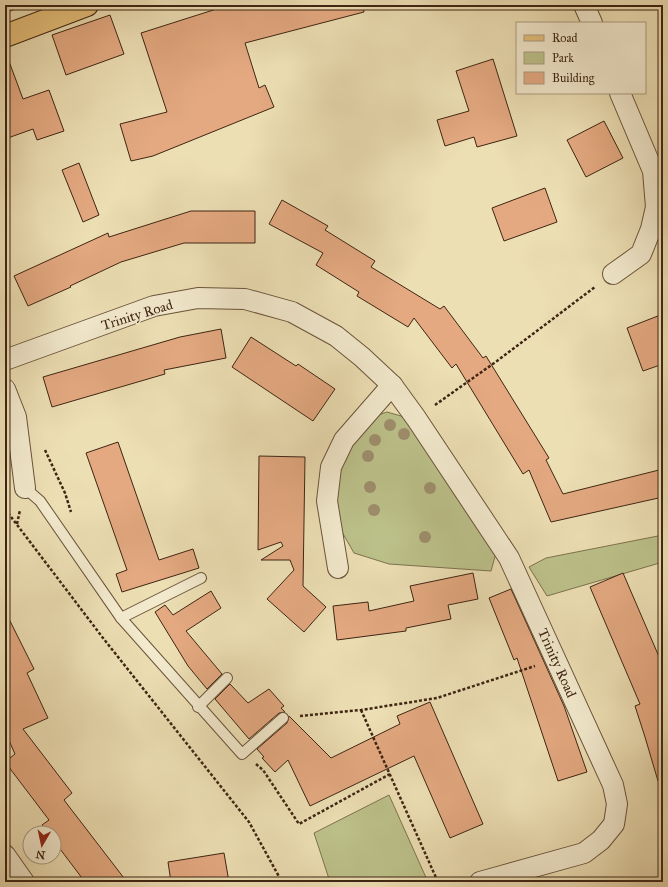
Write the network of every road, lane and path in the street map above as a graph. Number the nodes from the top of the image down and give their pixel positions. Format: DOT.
graph roads {
  1 [pos="87,5"];
  2 [pos="584,5"];
  3 [pos="592,22"];
  4 [pos="5,36"];
  5 [pos="620,94"];
  6 [pos="658,172"];
  7 [pos="613,274"];
  8 [pos="5,360"];
  9 [pos="392,385"];
  10 [pos="5,389"];
  11 [pos="416,418"];
  12 [pos="42,445"];
  13 [pos="25,488"];
  14 [pos="5,509"];
  15 [pos="72,516"];
  16 [pos="338,568"];
  17 [pos="201,578"];
  18 [pos="121,618"];
  19 [pos="555,660"];
  20 [pos="227,678"];
  21 [pos="198,706"];
  22 [pos="361,710"];
  23 [pos="284,718"];
  24 [pos="242,754"];
  25 [pos="390,774"];
  26 [pos="5,855"];
  27 [pos="24,882"];
  28 [pos="282,882"];
  29 [pos="438,882"];
  30 [pos="480,882"];
  1 -- 4 [label="main road"];
  2 -- 3 [label="street"];
  5 -- 6 [label="street"];
  6 -- 7 [label="street"];
  7 -- 11 [label="path"];
  8 -- 9 [label="street, Trinity Road"];
  9 -- 11 [label="street, Trinity Road"];
  9 -- 16 [label="street"];
  10 -- 13 [label="street"];
  11 -- 19 [label="street, Trinity Road"];
  12 -- 15 [label="path"];
  13 -- 18 [label="lane"];
  14 -- 28 [label="path"];
  17 -- 18 [label="lane"];
  18 -- 21 [label="lane"];
  19 -- 22 [label="path"];
  19 -- 30 [label="street, Trinity Road"];
  20 -- 21 [label="lane"];
  21 -- 24 [label="lane"];
  22 -- 23 [label="path"];
  22 -- 25 [label="path"];
  23 -- 24 [label="lane"];
  24 -- 25 [label="path"];
  25 -- 29 [label="path"];
  26 -- 27 [label="street"];
}
